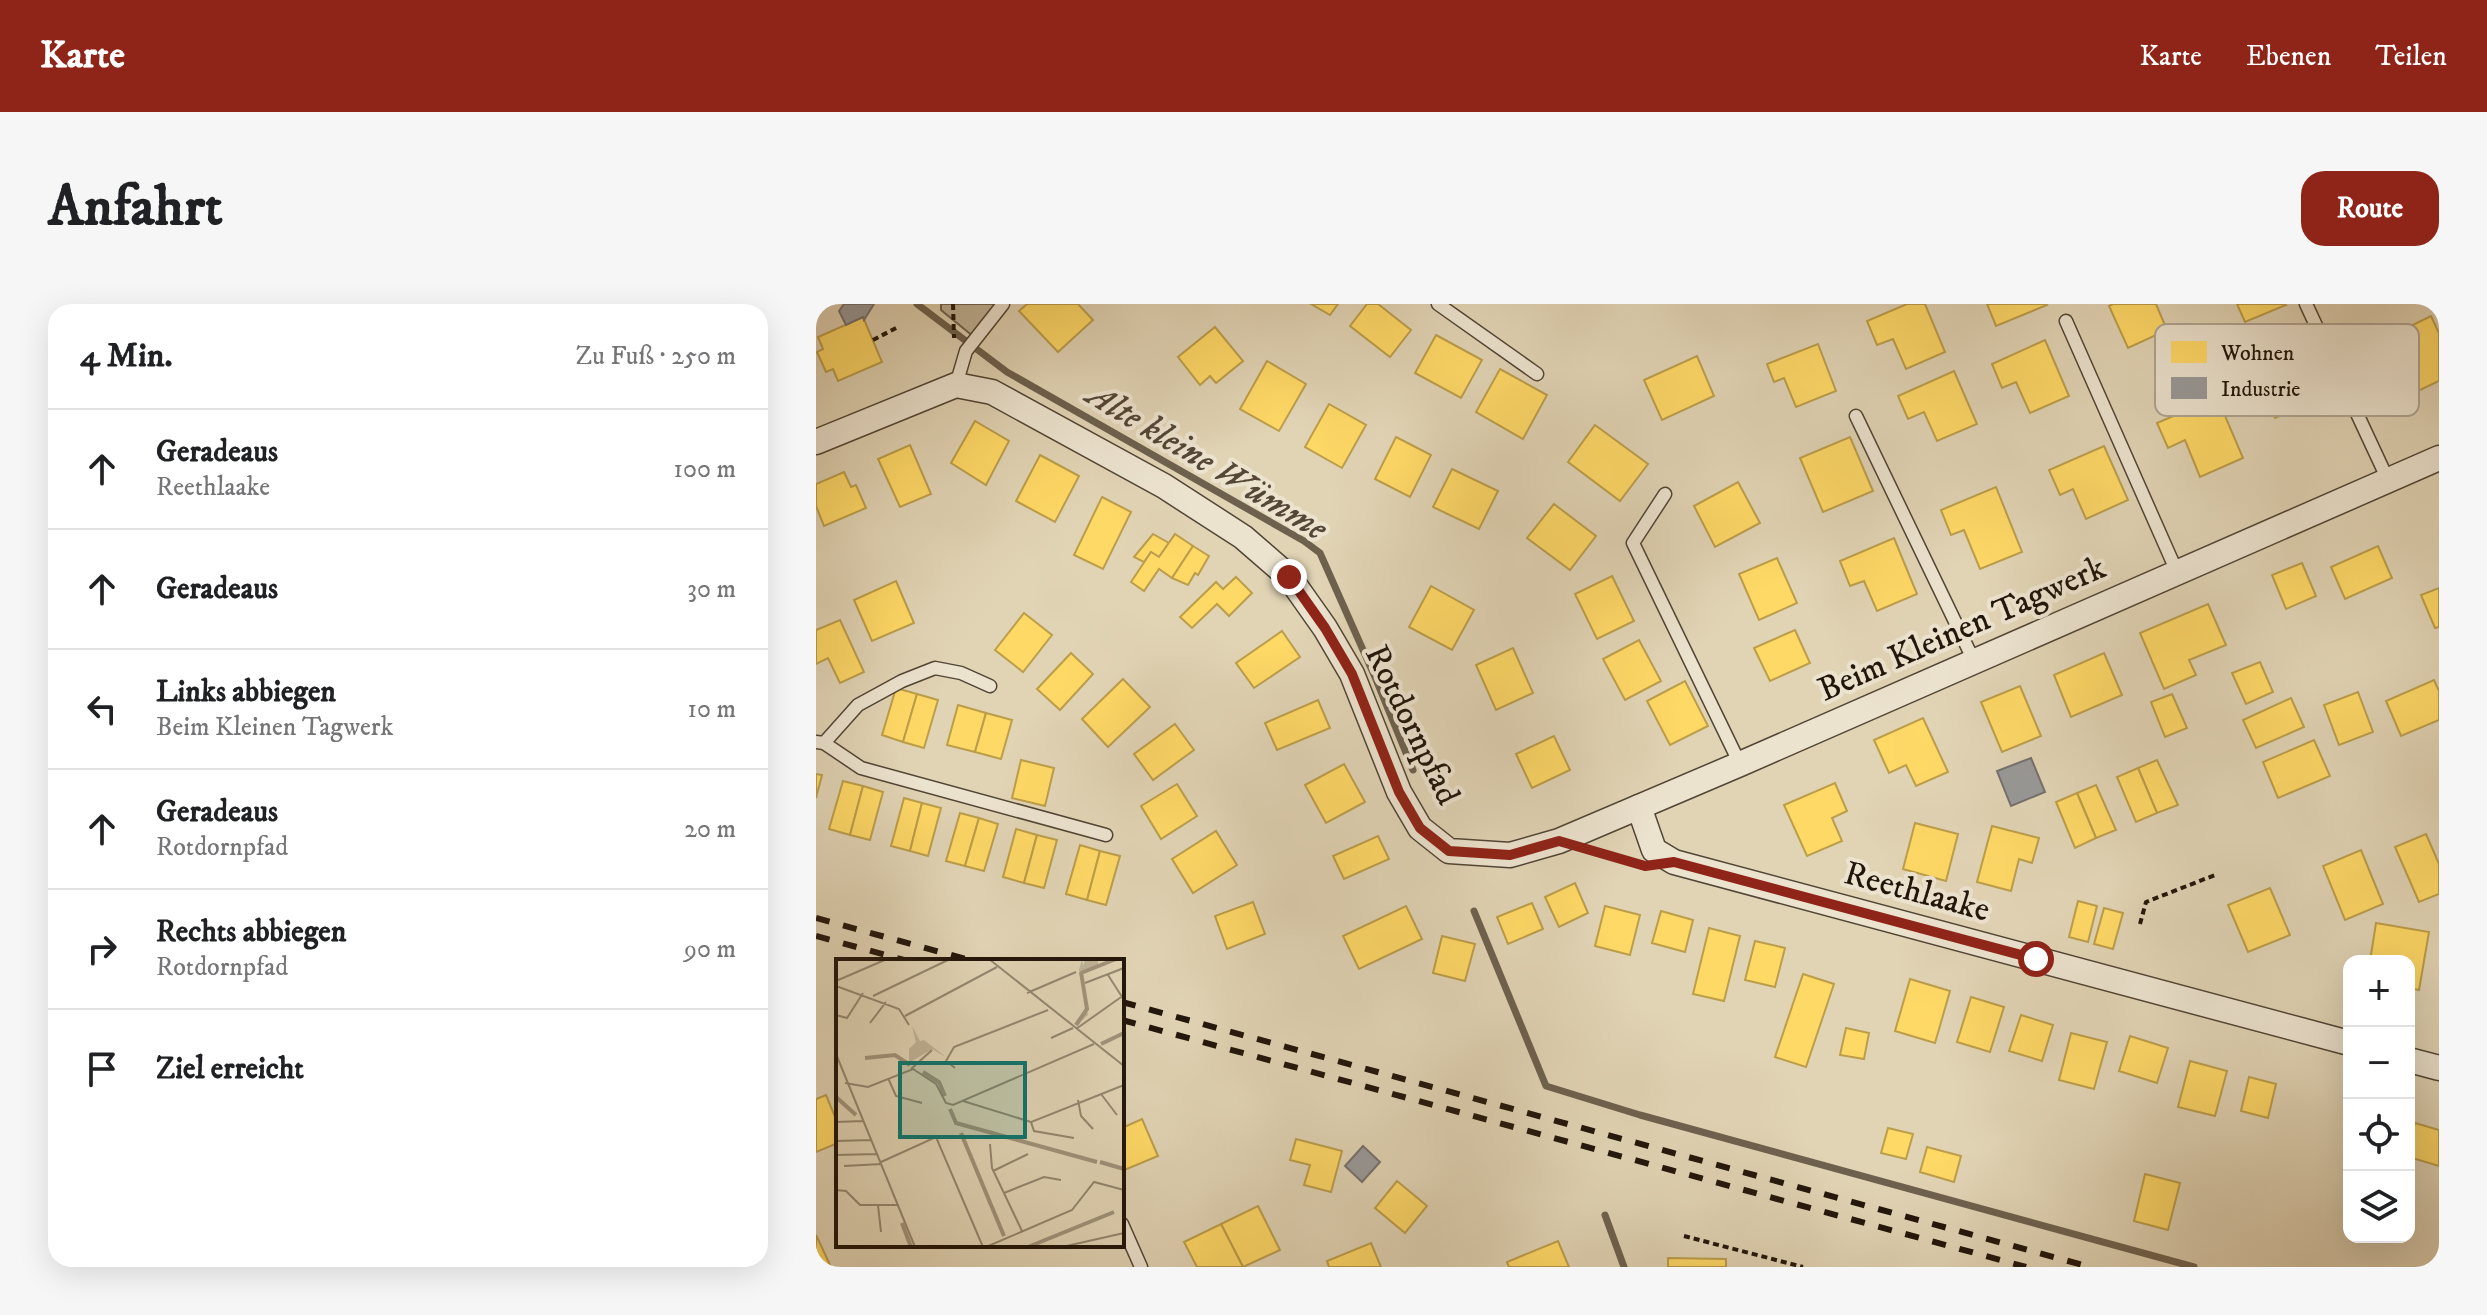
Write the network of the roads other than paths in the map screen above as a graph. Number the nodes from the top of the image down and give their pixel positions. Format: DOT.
graph roads {
  1 [pos="1003,304"];
  2 [pos="1438,304"];
  3 [pos="2306,304"];
  4 [pos="2066,321"];
  5 [pos="2315,324"];
  6 [pos="1537,374"];
  7 [pos="956,385"];
  8 [pos="1856,416"];
  9 [pos="2358,416"];
  10 [pos="816,442"];
  11 [pos="2439,458"];
  12 [pos="2388,480"];
  13 [pos="1665,494"];
  14 [pos="2177,572"];
  15 [pos="1974,661"];
  16 [pos="990,686"];
  17 [pos="820,742"];
  18 [pos="1740,764"];
  19 [pos="1639,807"];
  20 [pos="1106,835"];
  21 [pos="1510,855"];
  22 [pos="2343,1041"];
  23 [pos="2415,1062"];
  24 [pos="2439,1068"];
  25 [pos="1124,1229"];
  26 [pos="1141,1267"];
  1 -- 7 [label="lane"];
  2 -- 6 [label="lane"];
  3 -- 5 [label="lane"];
  4 -- 14 [label="lane"];
  7 -- 10 [label="street"];
  7 -- 21 [label="street, Rotdornpfad"];
  8 -- 15 [label="lane"];
  9 -- 12 [label="lane"];
  11 -- 12 [label="street, Beim Kleinen Tagwerk"];
  12 -- 14 [label="street, Beim Kleinen Tagwerk"];
  13 -- 18 [label="lane"];
  14 -- 15 [label="street, Beim Kleinen Tagwerk"];
  15 -- 18 [label="street, Beim Kleinen Tagwerk"];
  16 -- 17 [label="lane"];
  17 -- 20 [label="lane"];
  18 -- 19 [label="street, Beim Kleinen Tagwerk"];
  19 -- 21 [label="street, Beim Kleinen Tagwerk"];
  19 -- 22 [label="street, Reethlaake"];
  23 -- 24 [label="street"];
  25 -- 26 [label="lane"];
}
